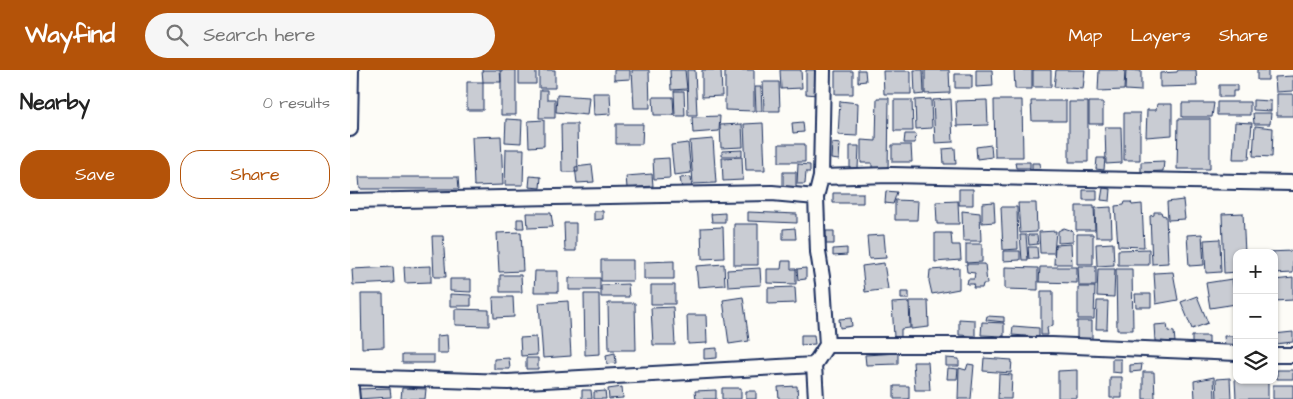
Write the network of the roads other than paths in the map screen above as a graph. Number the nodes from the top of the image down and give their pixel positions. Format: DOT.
graph roads {
  1 [pos="351,70"];
  2 [pos="823,70"];
  3 [pos="350,130"];
  4 [pos="821,177"];
  5 [pos="1293,183"];
  6 [pos="816,197"];
  7 [pos="350,200"];
  8 [pos="827,345"];
  9 [pos="1233,353"];
  10 [pos="1278,355"];
  11 [pos="1293,355"];
  12 [pos="814,365"];
  13 [pos="350,378"];
  14 [pos="352,399"];
  15 [pos="816,399"];
  1 -- 3 [label="street"];
  2 -- 4 [label="street"];
  4 -- 5 [label="street"];
  4 -- 6 [label="street"];
  6 -- 7 [label="street"];
  6 -- 8 [label="street"];
  8 -- 9 [label="street"];
  8 -- 12 [label="street"];
  10 -- 11 [label="street"];
  12 -- 13 [label="street"];
  12 -- 15 [label="street"];
  13 -- 14 [label="street"];
}
